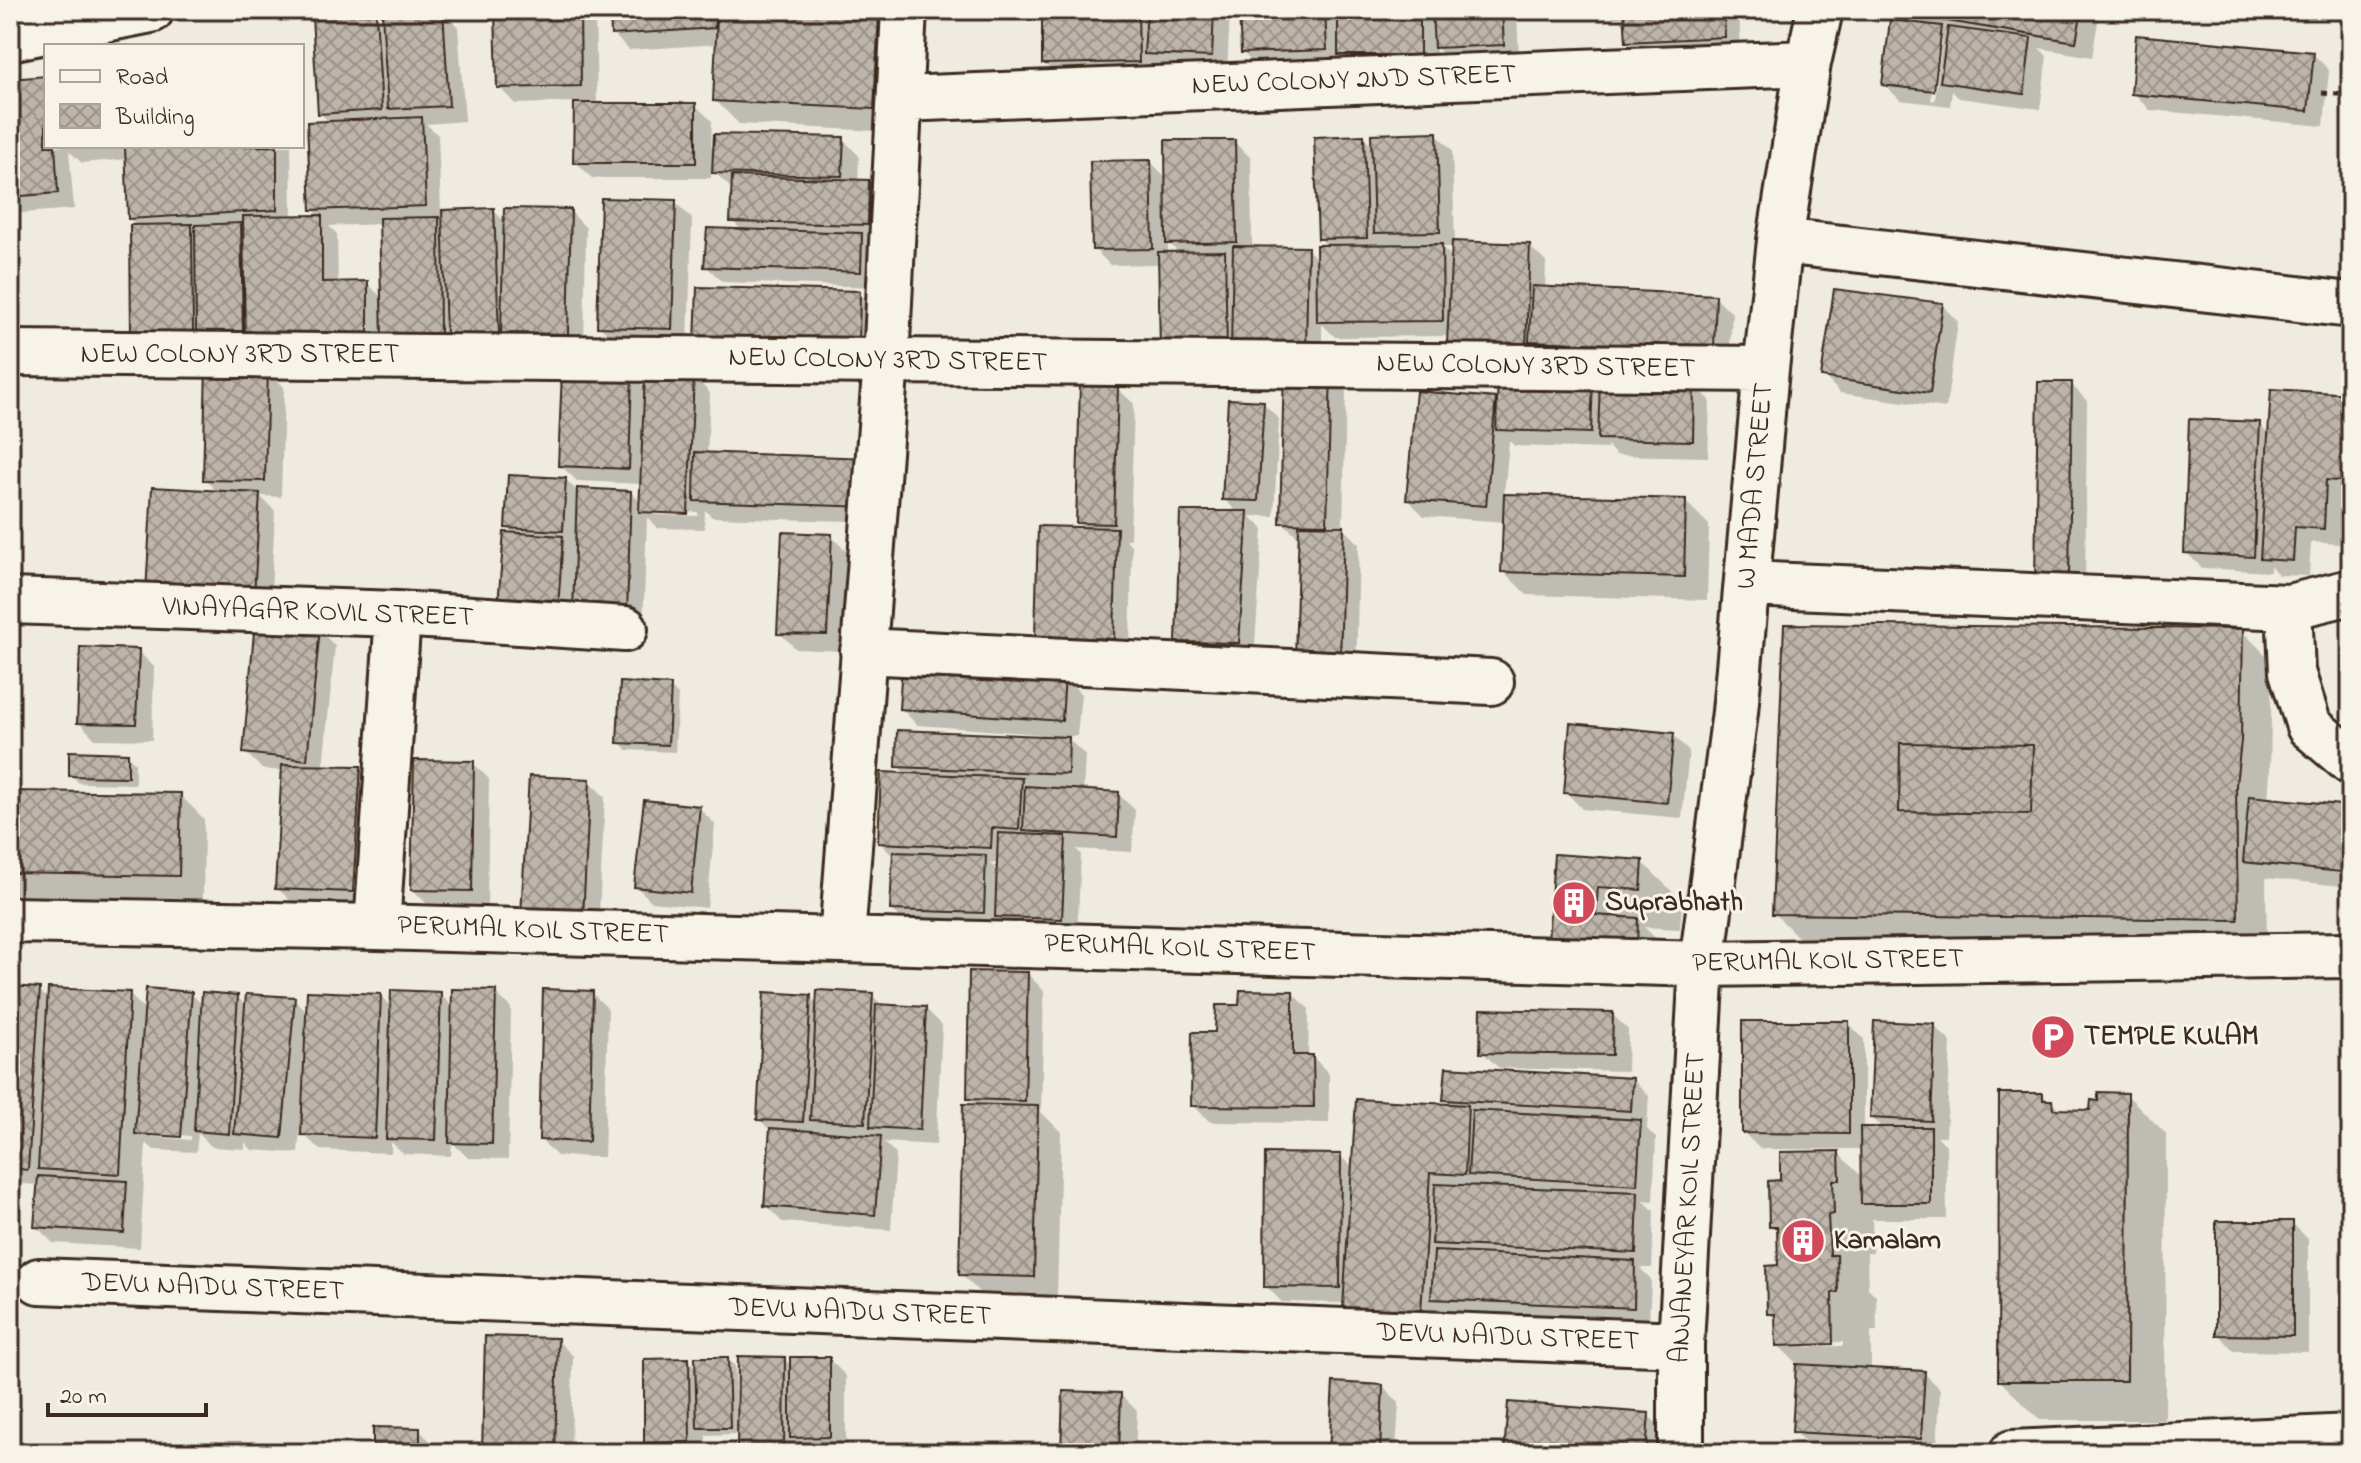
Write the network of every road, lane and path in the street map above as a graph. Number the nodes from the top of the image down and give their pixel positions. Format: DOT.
graph roads {
  1 [pos="151,10"];
  2 [pos="904,10"];
  3 [pos="1820,10"];
  4 [pos="90,16"];
  5 [pos="10,38"];
  6 [pos="1808,63"];
  7 [pos="2322,93"];
  8 [pos="2351,95"];
  9 [pos="901,99"];
  10 [pos="1780,241"];
  11 [pos="2351,305"];
  12 [pos="10,353"];
  13 [pos="886,361"];
  14 [pos="1766,369"];
  15 [pos="1747,584"];
  16 [pos="2351,592"];
  17 [pos="10,601"];
  18 [pos="2289,607"];
  19 [pos="398,614"];
  20 [pos="625,629"];
  21 [pos="863,651"];
  22 [pos="1491,682"];
  23 [pos="2351,762"];
  24 [pos="10,920"];
  25 [pos="377,927"];
  26 [pos="842,939"];
  27 [pos="2351,955"];
  28 [pos="1702,964"];
  29 [pos="39,1281"];
  30 [pos="1681,1344"];
  31 [pos="2351,1437"];
  32 [pos="1681,1453"];
  33 [pos="2012,1453"];
  1 -- 4 [label="street"];
  2 -- 9 [label="street"];
  3 -- 6 [label="street, W MADA STREET"];
  4 -- 5 [label="street"];
  6 -- 9 [label="street, NEW COLONY 2ND STREET"];
  6 -- 10 [label="street, W MADA STREET"];
  7 -- 8 [label="path"];
  9 -- 13 [label="street"];
  10 -- 11 [label="street"];
  10 -- 14 [label="street, W MADA STREET"];
  12 -- 13 [label="street, NEW COLONY 3RD STREET"];
  13 -- 14 [label="street, NEW COLONY 3RD STREET"];
  13 -- 21 [label="street"];
  14 -- 15 [label="street, W MADA STREET"];
  15 -- 18 [label="street"];
  15 -- 28 [label="street, W MADA STREET"];
  16 -- 18 [label="street"];
  17 -- 19 [label="street, VINAYAGAR KOVIL STREET"];
  18 -- 23 [label="street"];
  19 -- 20 [label="street, VINAYAGAR KOVIL STREET"];
  19 -- 25 [label="street"];
  21 -- 22 [label="street"];
  21 -- 26 [label="street"];
  24 -- 25 [label="street, PERUMAL KOIL STREET"];
  25 -- 26 [label="street, PERUMAL KOIL STREET"];
  26 -- 28 [label="street, PERUMAL KOIL STREET"];
  27 -- 28 [label="street, PERUMAL KOIL STREET"];
  28 -- 30 [label="street, ANJANEYAR KOIL STREET"];
  29 -- 30 [label="street, DEVU NAIDU STREET"];
  30 -- 32 [label="street, ANJANEYAR KOIL STREET"];
  31 -- 33 [label="street"];
}
